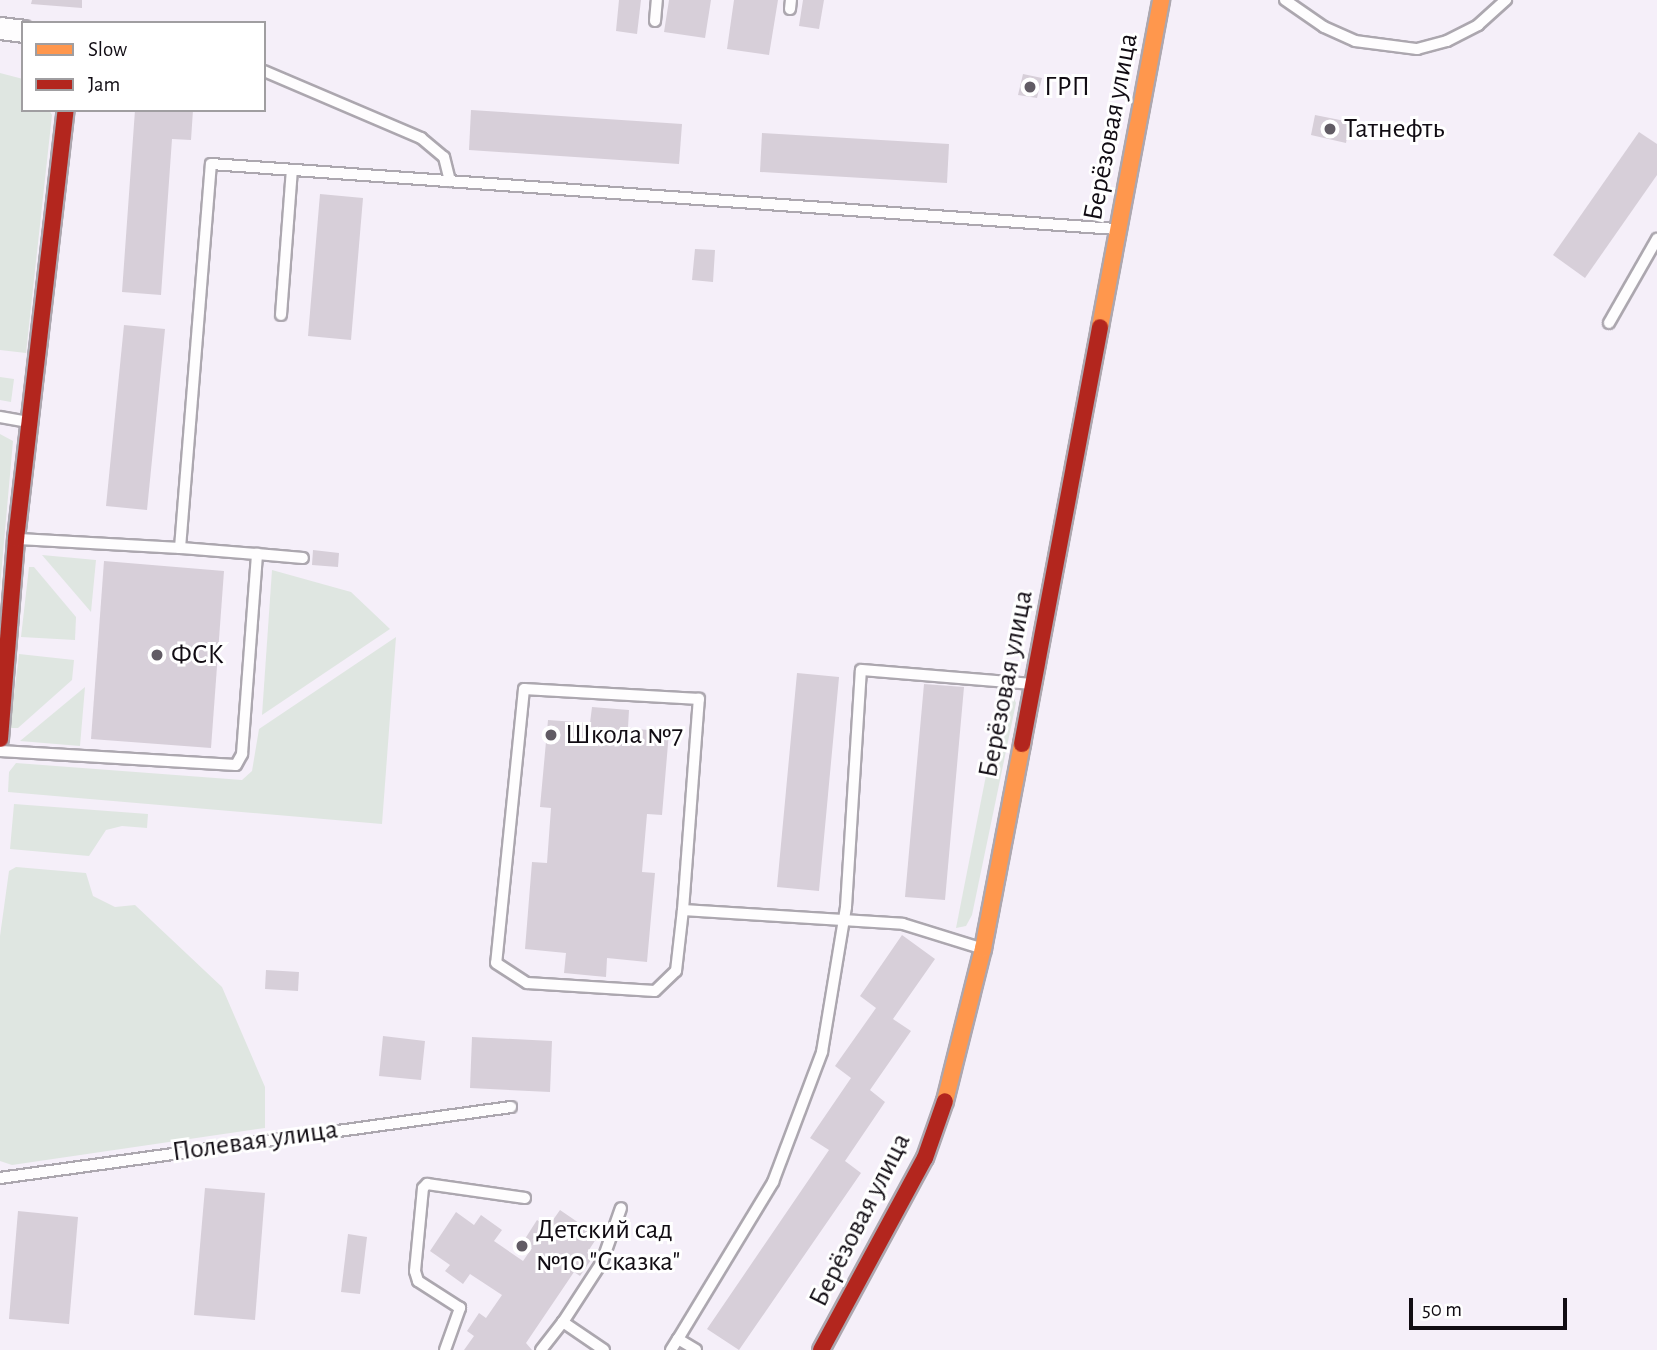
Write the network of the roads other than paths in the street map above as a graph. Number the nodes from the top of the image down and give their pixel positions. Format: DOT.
graph roads {
  1 [pos="657,0"];
  2 [pos="1161,0"];
  3 [pos="1285,0"];
  4 [pos="1506,0"];
  5 [pos="655,20"];
  6 [pos="0,29"];
  7 [pos="21,31"];
  8 [pos="266,72"];
  9 [pos="66,112"];
  10 [pos="292,170"];
  11 [pos="450,181"];
  12 [pos="1118,229"];
  13 [pos="1657,239"];
  14 [pos="281,315"];
  15 [pos="1609,323"];
  16 [pos="0,417"];
  17 [pos="31,422"];
  18 [pos="16,539"];
  19 [pos="180,548"];
  20 [pos="257,554"];
  21 [pos="303,558"];
  22 [pos="1033,684"];
  23 [pos="0,739"];
  24 [pos="0,751"];
  25 [pos="682,910"];
  26 [pos="845,917"];
  27 [pos="983,949"];
  28 [pos="511,1107"];
  29 [pos="0,1178"];
  30 [pos="525,1198"];
  31 [pos="621,1208"];
  32 [pos="563,1322"];
  33 [pos="678,1339"];
  34 [pos="445,1350"];
  35 [pos="541,1350"];
  36 [pos="604,1350"];
  37 [pos="671,1350"];
  38 [pos="696,1350"];
  39 [pos="821,1350"];
  1 -- 5 [label="lane"];
  2 -- 12 [label="street, Берёзовая улица"];
  3 -- 4 [label="lane"];
  6 -- 7 [label="street"];
  8 -- 11 [label="lane"];
  9 -- 17 [label="street"];
  10 -- 11 [label="lane"];
  10 -- 14 [label="lane"];
  10 -- 19 [label="lane"];
  11 -- 12 [label="lane"];
  12 -- 22 [label="street, Берёзовая улица"];
  13 -- 15 [label="lane"];
  16 -- 17 [label="lane"];
  17 -- 18 [label="street"];
  18 -- 19 [label="lane"];
  18 -- 23 [label="street"];
  19 -- 20 [label="lane"];
  20 -- 21 [label="lane"];
  20 -- 24 [label="lane"];
  22 -- 26 [label="lane"];
  22 -- 27 [label="street, Берёзовая улица"];
  25 -- 25 [label="lane"];
  25 -- 26 [label="lane"];
  26 -- 27 [label="lane"];
  26 -- 33 [label="lane"];
  27 -- 39 [label="street, Берёзовая улица"];
  28 -- 29 [label="lane, Полевая улица"];
  30 -- 34 [label="lane"];
  31 -- 32 [label="lane"];
  32 -- 35 [label="lane"];
  32 -- 36 [label="lane"];
  33 -- 37 [label="lane"];
  33 -- 38 [label="lane"];
}
